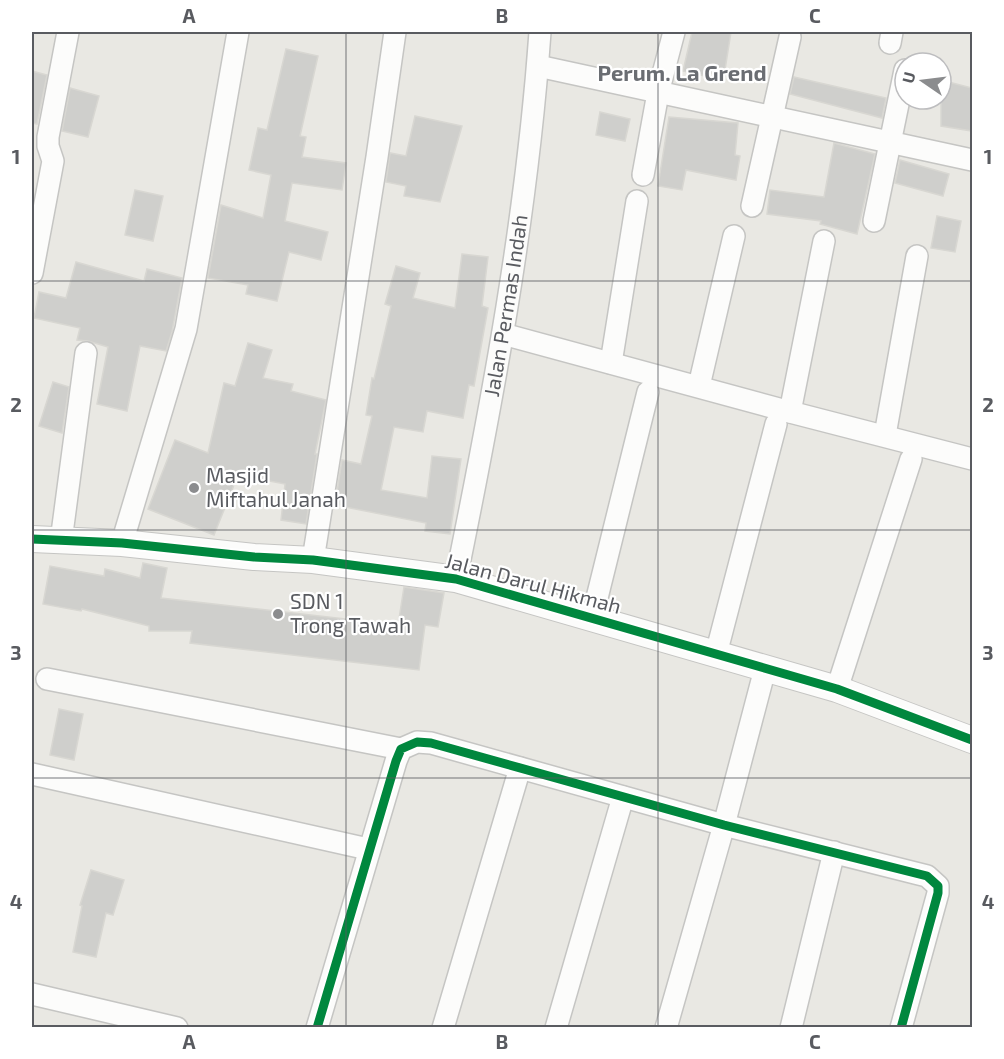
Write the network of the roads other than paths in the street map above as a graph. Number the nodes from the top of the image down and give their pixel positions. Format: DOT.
graph roads {
  1 [pos="68,32"];
  2 [pos="238,32"];
  3 [pos="394,32"];
  4 [pos="540,32"];
  5 [pos="674,32"];
  6 [pos="790,37"];
  7 [pos="538,66"];
  8 [pos="658,93"];
  9 [pos="897,111"];
  10 [pos="771,116"];
  11 [pos="891,143"];
  12 [pos="972,160"];
  13 [pos="643,175"];
  14 [pos="637,201"];
  15 [pos="752,206"];
  16 [pos="874,221"];
  17 [pos="734,236"];
  18 [pos="824,241"];
  19 [pos="917,256"];
  20 [pos="32,273"];
  21 [pos="503,334"];
  22 [pos="86,353"];
  23 [pos="611,363"];
  24 [pos="699,386"];
  25 [pos="648,392"];
  26 [pos="783,418"];
  27 [pos="885,435"];
  28 [pos="911,459"];
  29 [pos="972,459"];
  30 [pos="32,539"];
  31 [pos="62,541"];
  32 [pos="122,543"];
  33 [pos="314,560"];
  34 [pos="456,579"];
  35 [pos="592,618"];
  36 [pos="716,654"];
  37 [pos="765,669"];
  38 [pos="47,679"];
  39 [pos="837,689"];
  40 [pos="971,734"];
  41 [pos="401,749"];
  42 [pos="520,768"];
  43 [pos="32,774"];
  44 [pos="622,797"];
  45 [pos="724,825"];
  46 [pos="368,849"];
  47 [pos="834,852"];
  48 [pos="32,994"];
  49 [pos="177,1028"];
  50 [pos="317,1028"];
  51 [pos="443,1028"];
  52 [pos="556,1028"];
  53 [pos="666,1028"];
  54 [pos="791,1028"];
  55 [pos="901,1028"];
  1 -- 20 [label="street"];
  2 -- 32 [label="street"];
  3 -- 33 [label="street"];
  4 -- 7 [label="street, Jalan Permas Indah"];
  5 -- 8 [label="street"];
  6 -- 10 [label="street"];
  7 -- 8 [label="street"];
  7 -- 21 [label="street, Jalan Permas Indah"];
  8 -- 10 [label="street"];
  8 -- 13 [label="street"];
  9 -- 11 [label="street"];
  10 -- 11 [label="street"];
  10 -- 15 [label="street"];
  11 -- 12 [label="street"];
  11 -- 16 [label="street"];
  14 -- 23 [label="street"];
  17 -- 24 [label="street"];
  18 -- 26 [label="street"];
  19 -- 27 [label="street"];
  21 -- 23 [label="street"];
  21 -- 34 [label="street, Jalan Permas Indah"];
  22 -- 31 [label="street"];
  23 -- 24 [label="street"];
  24 -- 26 [label="street"];
  25 -- 35 [label="street"];
  26 -- 27 [label="street"];
  26 -- 36 [label="street"];
  27 -- 29 [label="street"];
  28 -- 39 [label="street"];
  30 -- 31 [label="street, Jalan Darul Hikmah"];
  31 -- 32 [label="street, Jalan Darul Hikmah"];
  32 -- 33 [label="street, Jalan Darul Hikmah"];
  33 -- 34 [label="street, Jalan Darul Hikmah"];
  34 -- 35 [label="street, Jalan Darul Hikmah"];
  35 -- 36 [label="street, Jalan Darul Hikmah"];
  36 -- 37 [label="street, Jalan Darul Hikmah"];
  37 -- 39 [label="street, Jalan Darul Hikmah"];
  37 -- 45 [label="street"];
  38 -- 41 [label="street"];
  39 -- 40 [label="street, Jalan Darul Hikmah"];
  41 -- 42 [label="street"];
  41 -- 46 [label="street"];
  42 -- 44 [label="street"];
  42 -- 51 [label="street"];
  43 -- 46 [label="street"];
  44 -- 45 [label="street"];
  44 -- 52 [label="street"];
  45 -- 47 [label="street"];
  45 -- 53 [label="street"];
  46 -- 50 [label="street"];
  47 -- 54 [label="street"];
  47 -- 55 [label="street"];
  48 -- 49 [label="street"];
}
